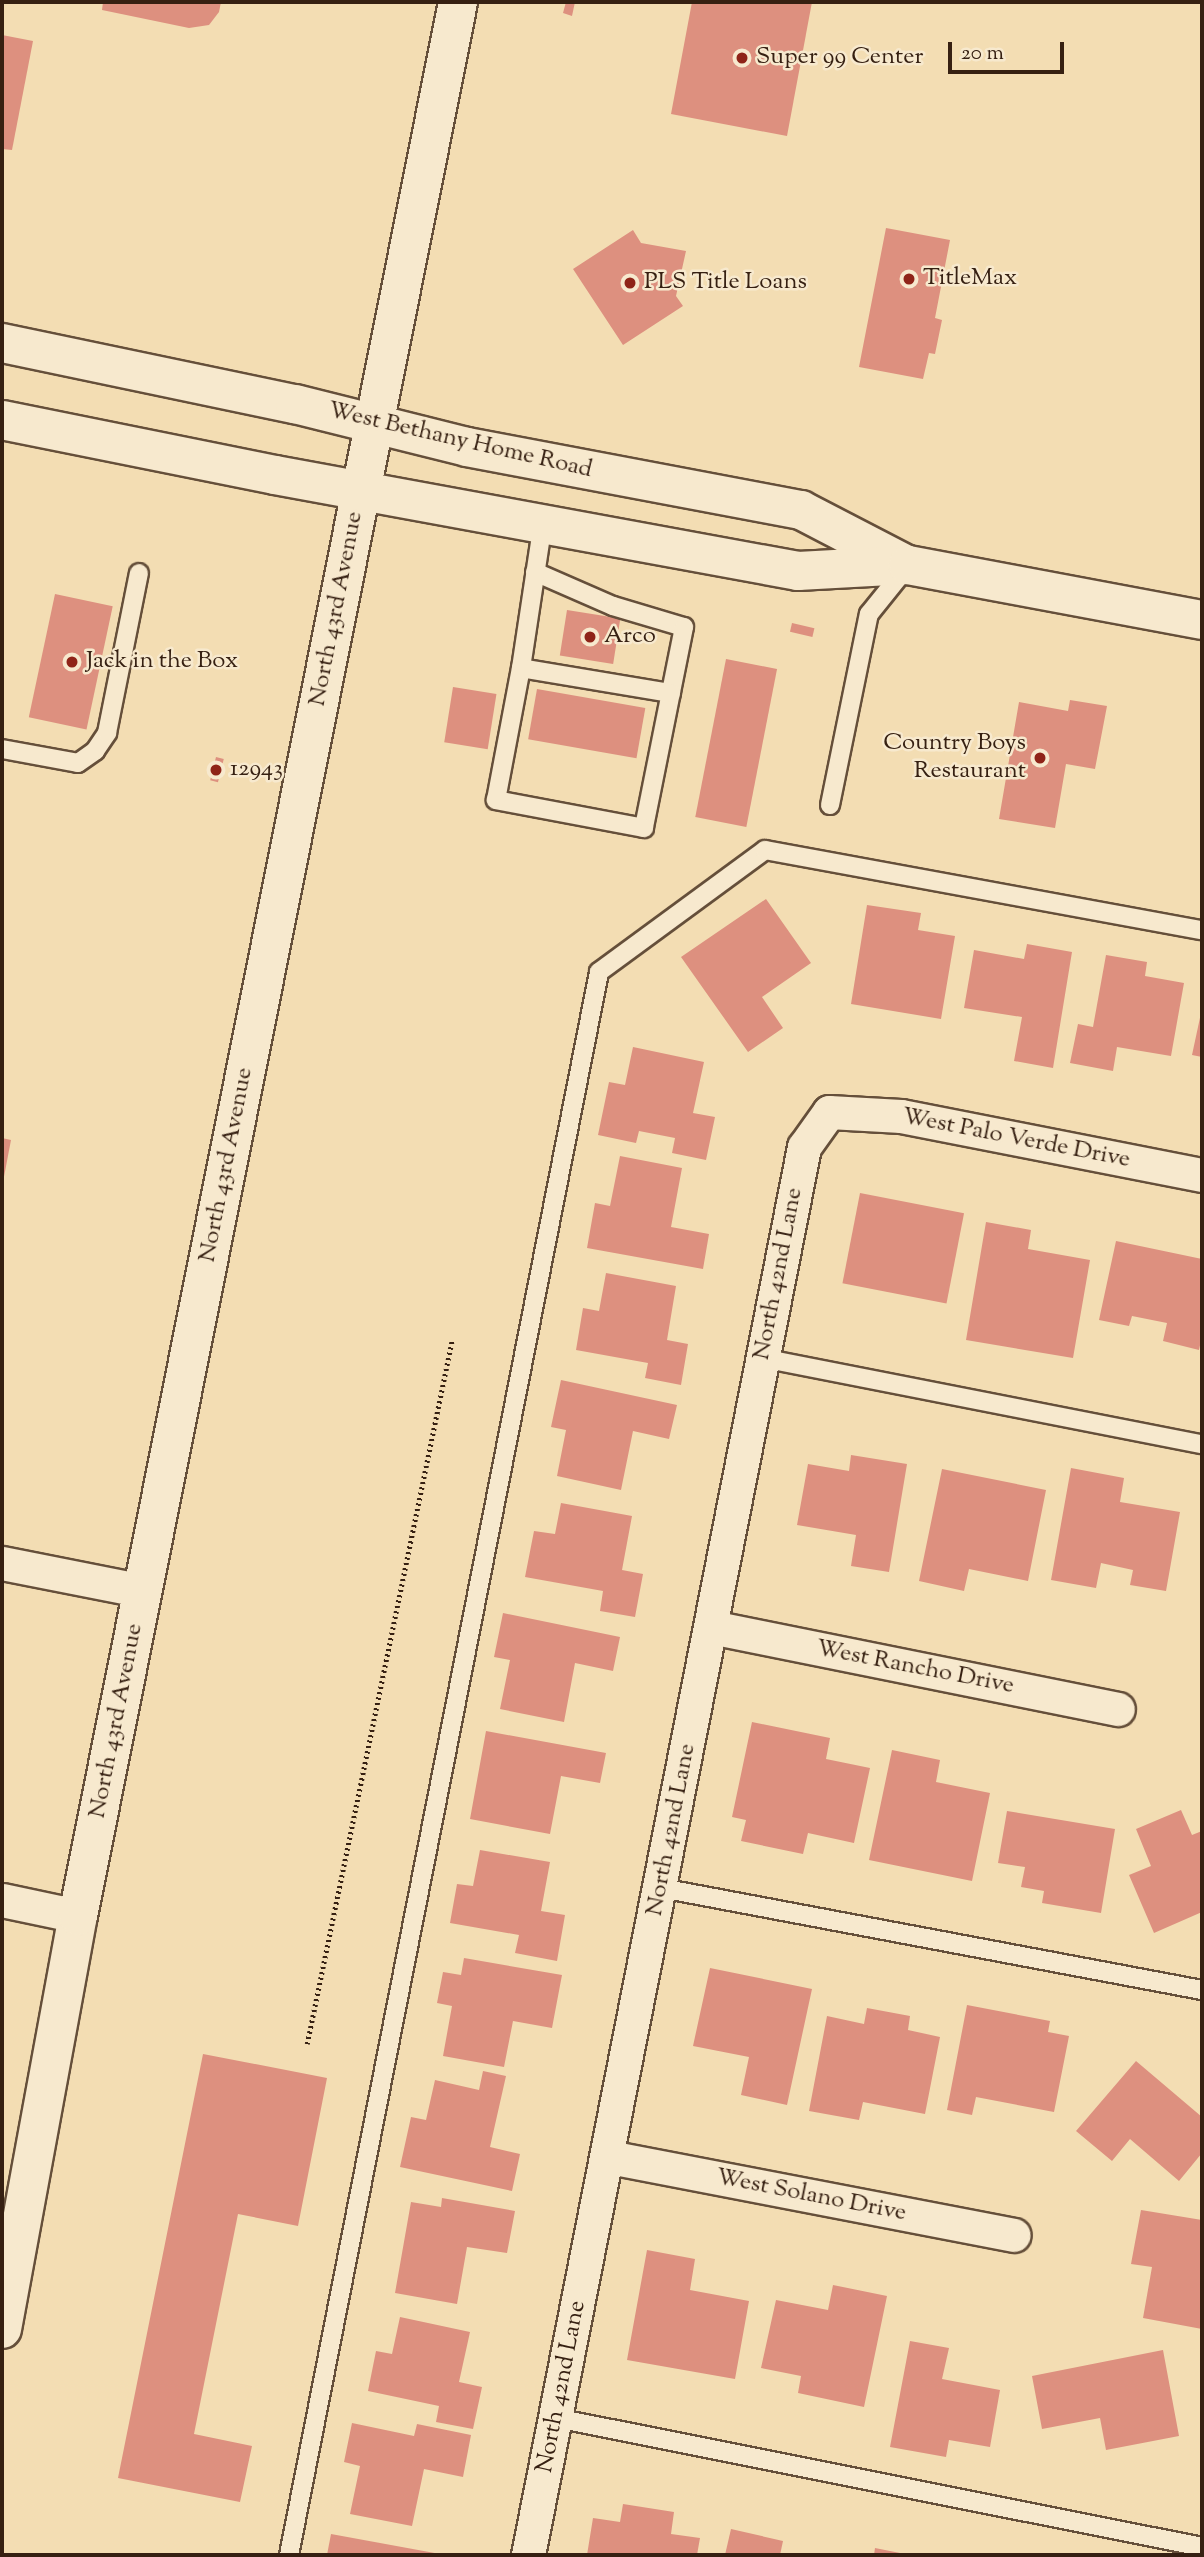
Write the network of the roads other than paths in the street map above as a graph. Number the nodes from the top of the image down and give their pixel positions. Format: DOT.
graph roads {
  1 [pos="458,2"];
  2 [pos="2,343"];
  3 [pos="2,420"];
  4 [pos="374,422"];
  5 [pos="361,491"];
  6 [pos="543,523"];
  7 [pos="908,565"];
  8 [pos="536,572"];
  9 [pos="139,573"];
  10 [pos="1202,620"];
  11 [pos="521,668"];
  12 [pos="671,693"];
  13 [pos="2,750"];
  14 [pos="830,806"];
  15 [pos="1202,930"];
  16 [pos="829,1112"];
  17 [pos="1202,1175"];
  18 [pos="762,1358"];
  19 [pos="1202,1444"];
  20 [pos="2,1563"];
  21 [pos="143,1591"];
  22 [pos="712,1627"];
  23 [pos="1118,1709"];
  24 [pos="661,1888"];
  25 [pos="2,1900"];
  26 [pos="78,1916"];
  27 [pos="1202,1990"];
  28 [pos="609,2157"];
  29 [pos="1014,2235"];
  30 [pos="6,2285"];
  31 [pos="2,2329"];
  32 [pos="556,2418"];
  33 [pos="1202,2547"];
  34 [pos="289,2555"];
  35 [pos="528,2555"];
  1 -- 4 [label="main road, North 43rd Avenue"];
  2 -- 4 [label="main road, West Bethany Home Road"];
  3 -- 5 [label="main road, West Bethany Home Road"];
  4 -- 5 [label="main road, North 43rd Avenue"];
  4 -- 7 [label="main road, West Bethany Home Road"];
  5 -- 6 [label="main road, West Bethany Home Road"];
  5 -- 21 [label="main road, North 43rd Avenue"];
  6 -- 7 [label="main road, West Bethany Home Road"];
  6 -- 8 [label="lane"];
  7 -- 10 [label="main road, West Bethany Home Road"];
  7 -- 14 [label="lane"];
  8 -- 11 [label="lane"];
  8 -- 12 [label="lane"];
  9 -- 13 [label="lane"];
  11 -- 12 [label="lane"];
  11 -- 12 [label="lane"];
  15 -- 34 [label="lane"];
  16 -- 17 [label="street, West Palo Verde Drive"];
  16 -- 18 [label="street, North 42nd Lane"];
  18 -- 19 [label="lane"];
  18 -- 22 [label="street, North 42nd Lane"];
  20 -- 21 [label="street"];
  21 -- 26 [label="main road, North 43rd Avenue"];
  22 -- 23 [label="street, West Rancho Drive"];
  22 -- 24 [label="street, North 42nd Lane"];
  24 -- 27 [label="lane"];
  24 -- 28 [label="street, North 42nd Lane"];
  25 -- 26 [label="street"];
  26 -- 30 [label="main road, North 43rd Avenue"];
  28 -- 29 [label="street, West Solano Drive"];
  28 -- 32 [label="street, North 42nd Lane"];
  30 -- 31 [label="main road, North 43rd Avenue"];
  32 -- 33 [label="lane"];
  32 -- 35 [label="street, North 42nd Lane"];
}
